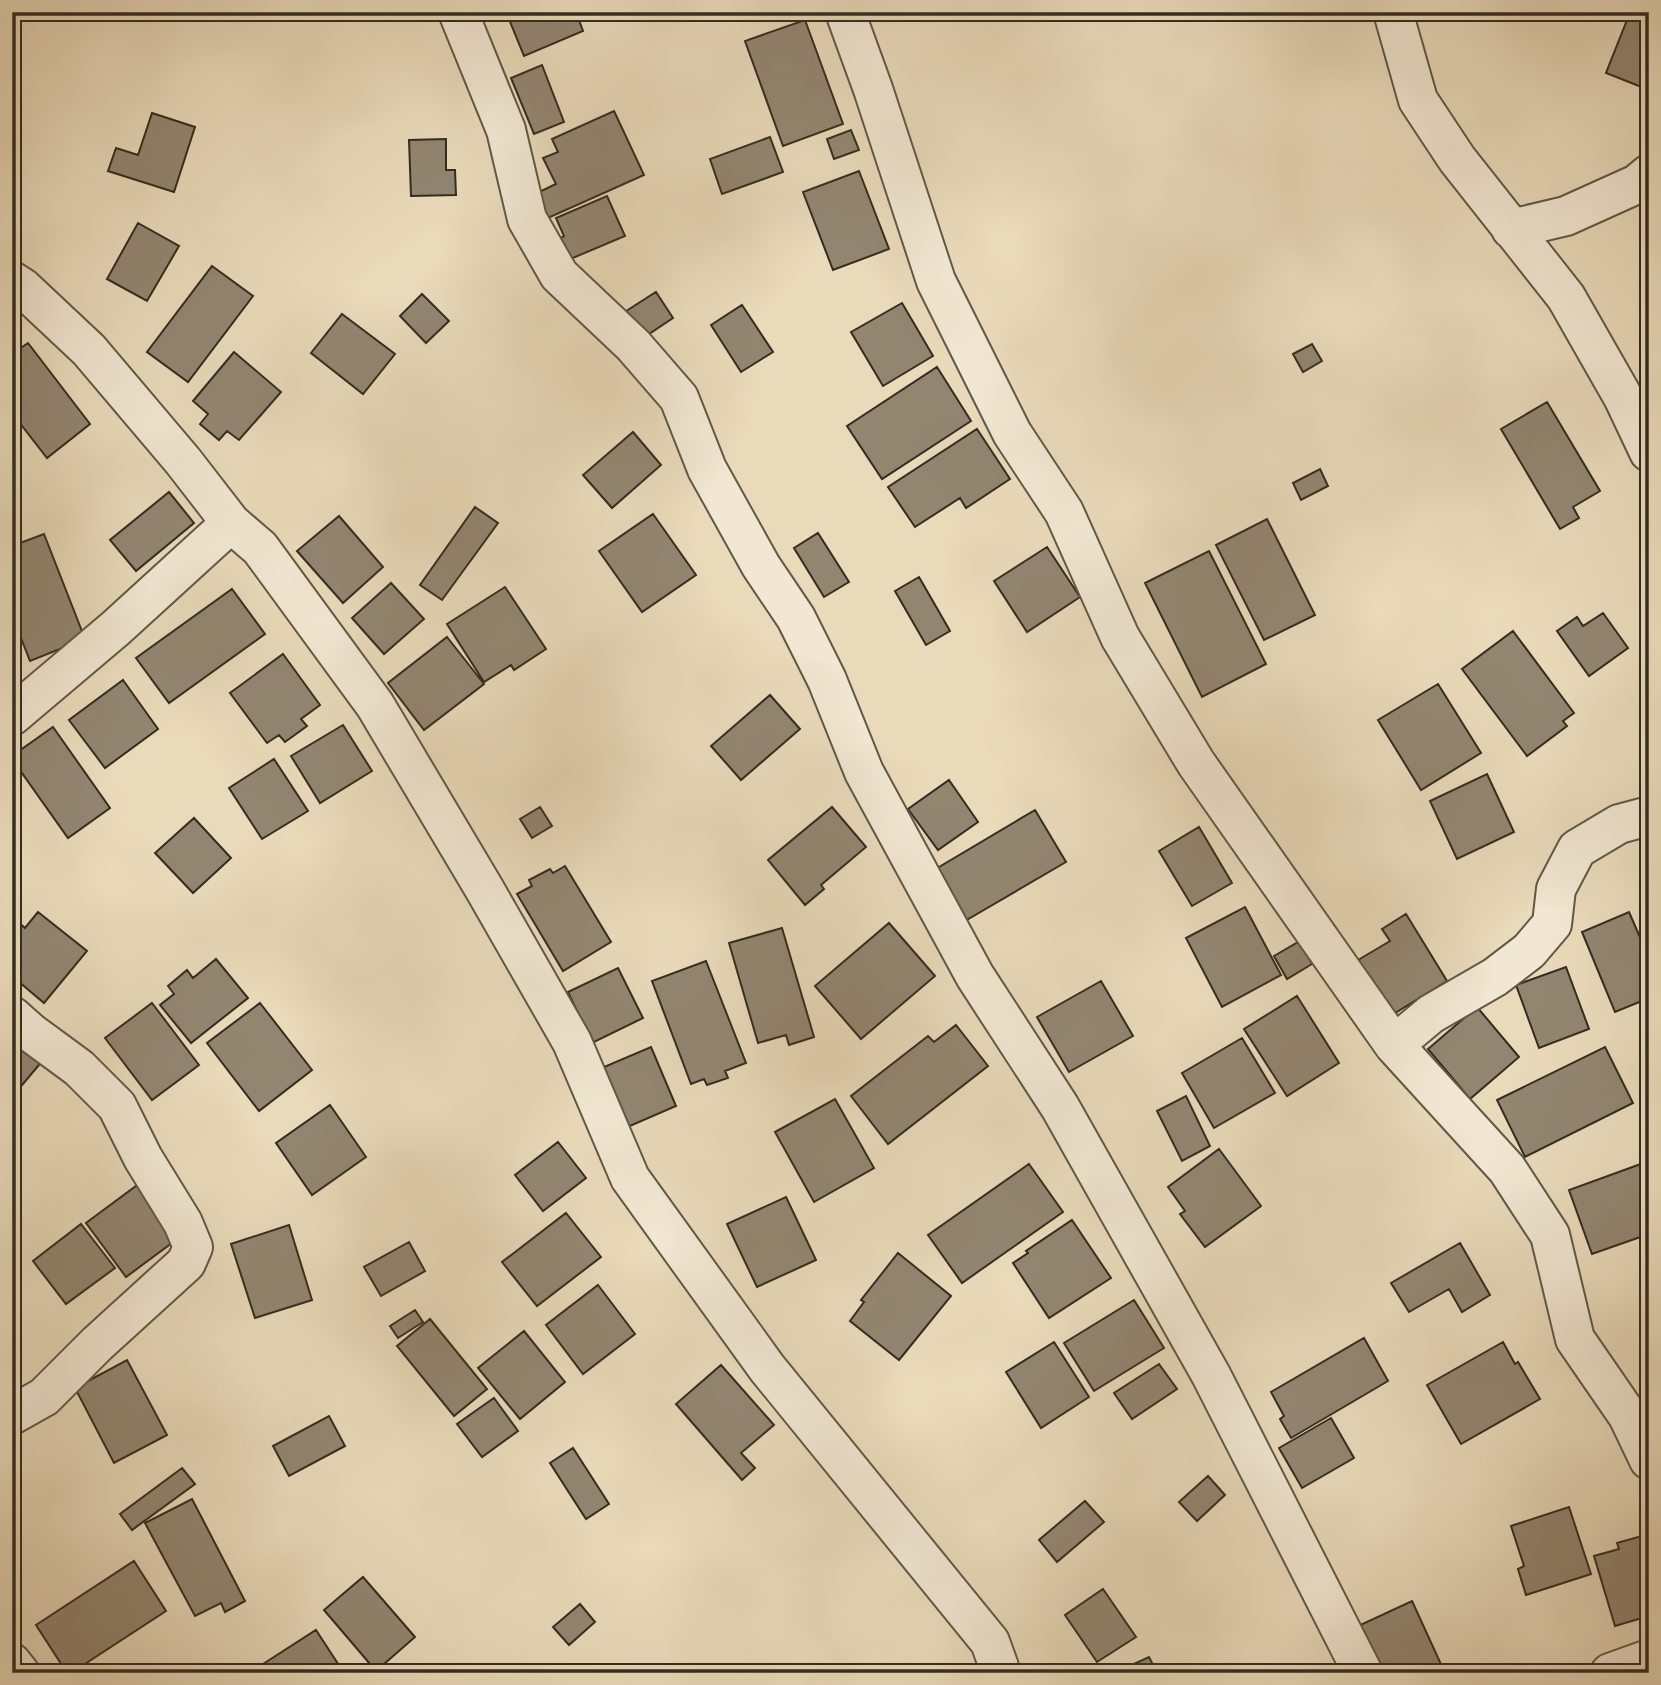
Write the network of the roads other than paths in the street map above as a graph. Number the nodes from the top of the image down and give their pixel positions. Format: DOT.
graph roads {
  1 [pos="458,12"];
  2 [pos="845,12"];
  3 [pos="1393,12"];
  4 [pos="1649,174"];
  5 [pos="1511,229"];
  6 [pos="12,281"];
  7 [pos="1649,452"];
  8 [pos="231,523"];
  9 [pos="12,716"];
  10 [pos="1649,816"];
  11 [pos="12,1016"];
  12 [pos="1394,1045"];
  13 [pos="12,1415"];
  14 [pos="1649,1460"];
  15 [pos="1649,1660"];
  16 [pos="12,1663"];
  17 [pos="20,1673"];
  18 [pos="999,1673"];
  19 [pos="1363,1673"];
  20 [pos="1610,1673"];
  1 -- 19 [label="street"];
  2 -- 12 [label="street"];
  3 -- 5 [label="street"];
  4 -- 5 [label="street"];
  5 -- 7 [label="street"];
  6 -- 8 [label="street"];
  8 -- 9 [label="street"];
  8 -- 18 [label="street"];
  10 -- 12 [label="street"];
  11 -- 13 [label="street"];
  12 -- 14 [label="street"];
  15 -- 20 [label="street"];
  16 -- 17 [label="street"];
}
